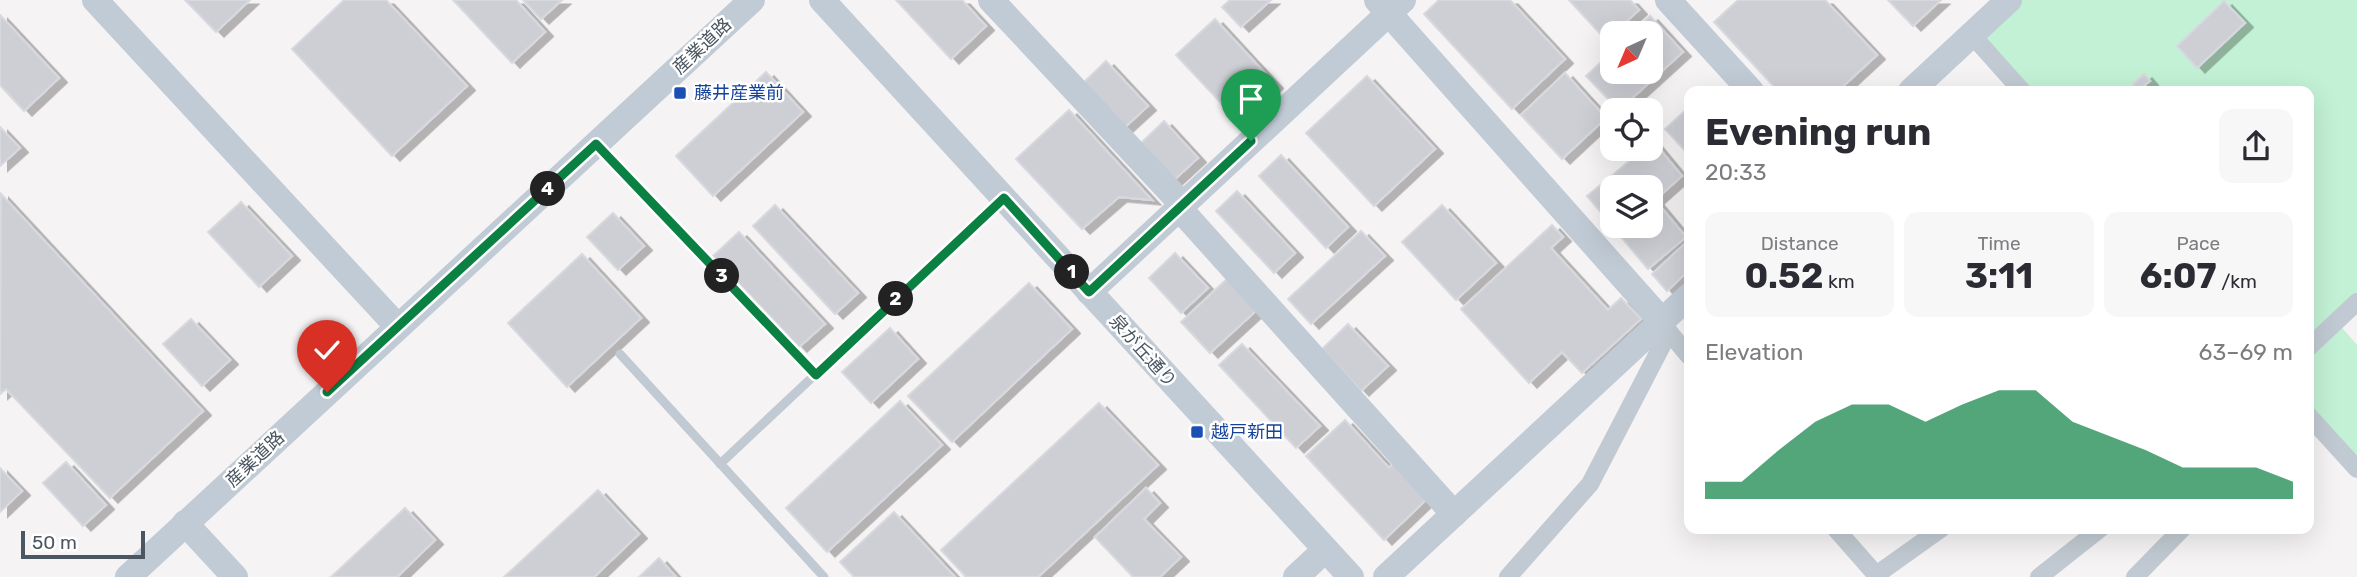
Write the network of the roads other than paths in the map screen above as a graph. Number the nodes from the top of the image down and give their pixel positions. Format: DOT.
graph roads {
  1 [pos="95,0"];
  2 [pos="752,0"];
  3 [pos="822,0"];
  4 [pos="991,0"];
  5 [pos="1668,0"];
  6 [pos="2010,0"];
  7 [pos="1389,4"];
  8 [pos="1972,35"];
  9 [pos="1746,86"];
  10 [pos="1916,86"];
  11 [pos="2018,86"];
  12 [pos="596,144"];
  13 [pos="1004,198"];
  14 [pos="1181,206"];
  15 [pos="1089,292"];
  16 [pos="2357,302"];
  17 [pos="1684,307"];
  18 [pos="398,327"];
  19 [pos="1673,332"];
  20 [pos="2314,342"];
  21 [pos="1684,348"];
  22 [pos="620,354"];
  23 [pos="816,375"];
  24 [pos="2314,422"];
  25 [pos="720,464"];
  26 [pos="2357,469"];
  27 [pos="1454,514"];
  28 [pos="186,523"];
  29 [pos="1840,534"];
  30 [pos="1934,534"];
  31 [pos="2093,534"];
  32 [pos="2178,534"];
  33 [pos="1325,550"];
  34 [pos="2146,574"];
  35 [pos="1877,576"];
  36 [pos="128,577"];
  37 [pos="235,577"];
  38 [pos="824,577"];
  39 [pos="1296,577"];
  40 [pos="1351,577"];
  41 [pos="1386,577"];
  42 [pos="1508,577"];
  43 [pos="2039,577"];
  1 -- 18 [label="street"];
  2 -- 12 [label="street, 産業道路"];
  3 -- 13 [label="street, 泉が丘通り"];
  4 -- 14 [label="street"];
  5 -- 9 [label="street"];
  6 -- 8 [label="street"];
  7 -- 14 [label="street"];
  7 -- 19 [label="street"];
  8 -- 10 [label="street"];
  8 -- 11 [label="street"];
  12 -- 18 [label="street, 産業道路"];
  12 -- 23 [label="lane"];
  13 -- 15 [label="street, 泉が丘通り"];
  13 -- 23 [label="lane"];
  14 -- 15 [label="street"];
  14 -- 27 [label="street"];
  15 -- 33 [label="street, 泉が丘通り"];
  16 -- 20 [label="street"];
  17 -- 19 [label="street"];
  18 -- 28 [label="street, 産業道路"];
  19 -- 21 [label="street"];
  19 -- 27 [label="street"];
  19 -- 42 [label="street"];
  22 -- 25 [label="lane"];
  23 -- 25 [label="lane"];
  24 -- 26 [label="street"];
  25 -- 38 [label="lane"];
  27 -- 41 [label="street"];
  28 -- 36 [label="street, 産業道路"];
  28 -- 37 [label="street"];
  29 -- 35 [label="street"];
  30 -- 35 [label="street"];
  31 -- 43 [label="street"];
  32 -- 34 [label="street"];
  33 -- 39 [label="street"];
  33 -- 40 [label="street, 泉が丘通り"];
}
